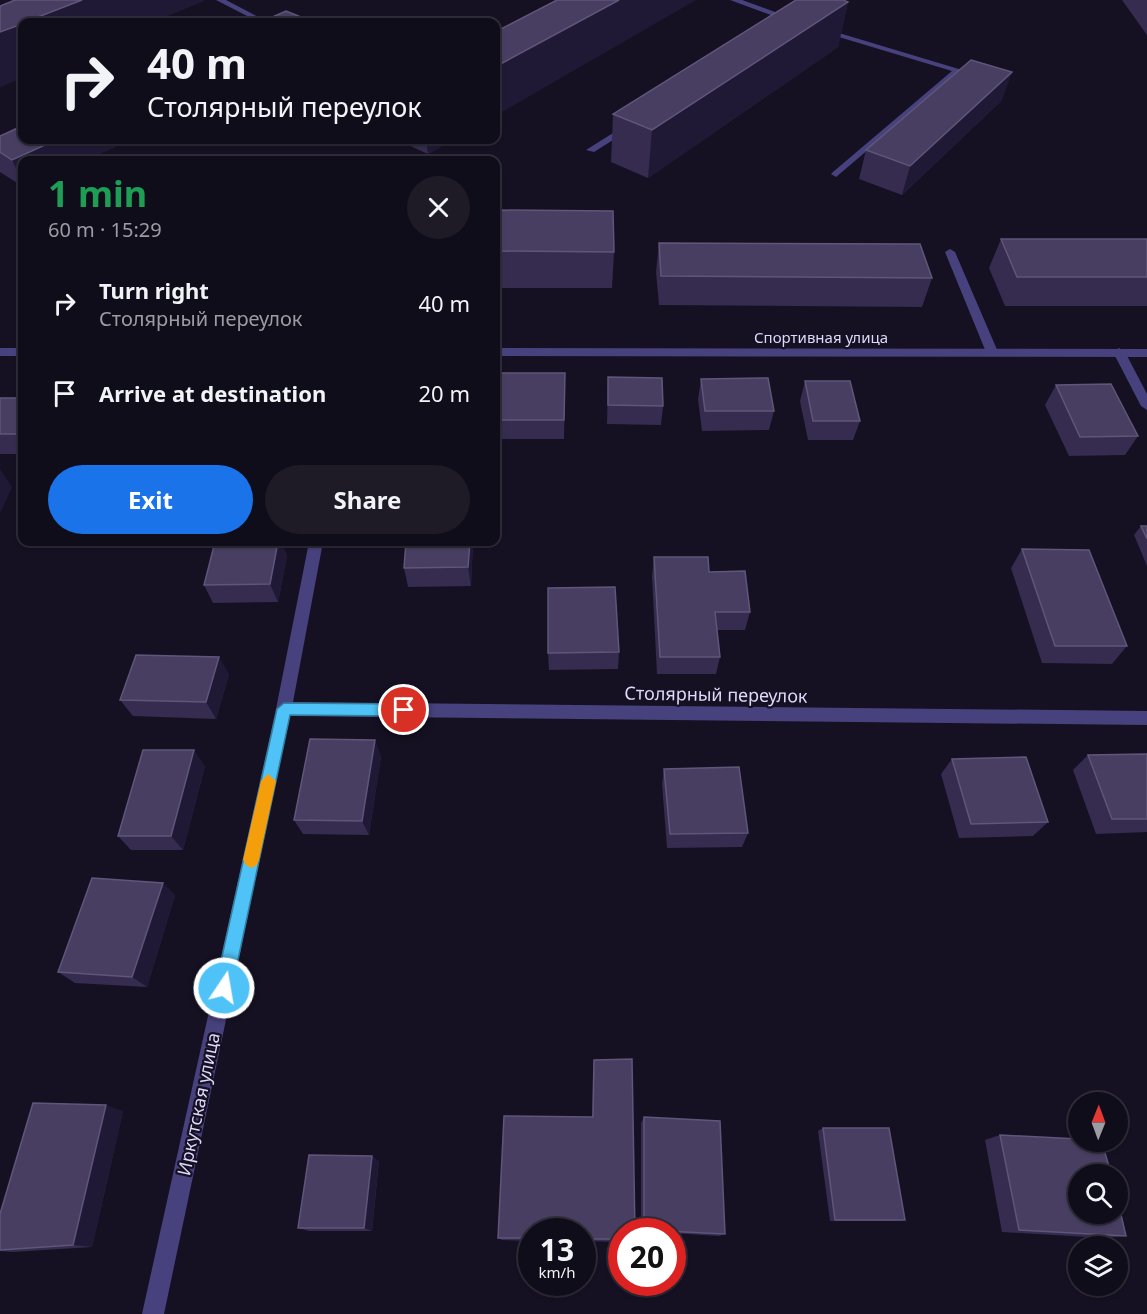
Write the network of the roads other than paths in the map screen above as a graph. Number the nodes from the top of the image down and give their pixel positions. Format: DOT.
graph roads {
  1 [pos="220,0"];
  2 [pos="734,0"];
  3 [pos="256,18"];
  4 [pos="790,20"];
  5 [pos="801,23"];
  6 [pos="780,26"];
  7 [pos="813,26"];
  8 [pos="641,118"];
  9 [pos="591,150"];
  10 [pos="836,174"];
  11 [pos="950,252"];
  12 [pos="0,352"];
  13 [pos="18,352"];
  14 [pos="500,352"];
  15 [pos="992,352"];
  16 [pos="1119,352"];
  17 [pos="1147,352"];
  18 [pos="1147,406"];
  19 [pos="315,546"];
  20 [pos="284,709"];
  21 [pos="1147,718"];
  22 [pos="153,1314"];
  1 -- 3 [label="street"];
  2 -- 4 [label="street"];
  4 -- 5 [label="street"];
  4 -- 6 [label="street"];
  7 -- 10 [label="street"];
  8 -- 9 [label="street"];
  11 -- 15 [label="street"];
  12 -- 13 [label="street"];
  14 -- 15 [label="street, Спортивная улица"];
  15 -- 16 [label="street, Спортивная улица"];
  16 -- 17 [label="street, Спортивная улица"];
  16 -- 18 [label="street"];
  19 -- 20 [label="street, Иркутская улица"];
  20 -- 21 [label="street, Столярный переулок"];
  20 -- 22 [label="street, Иркутская улица"];
}
